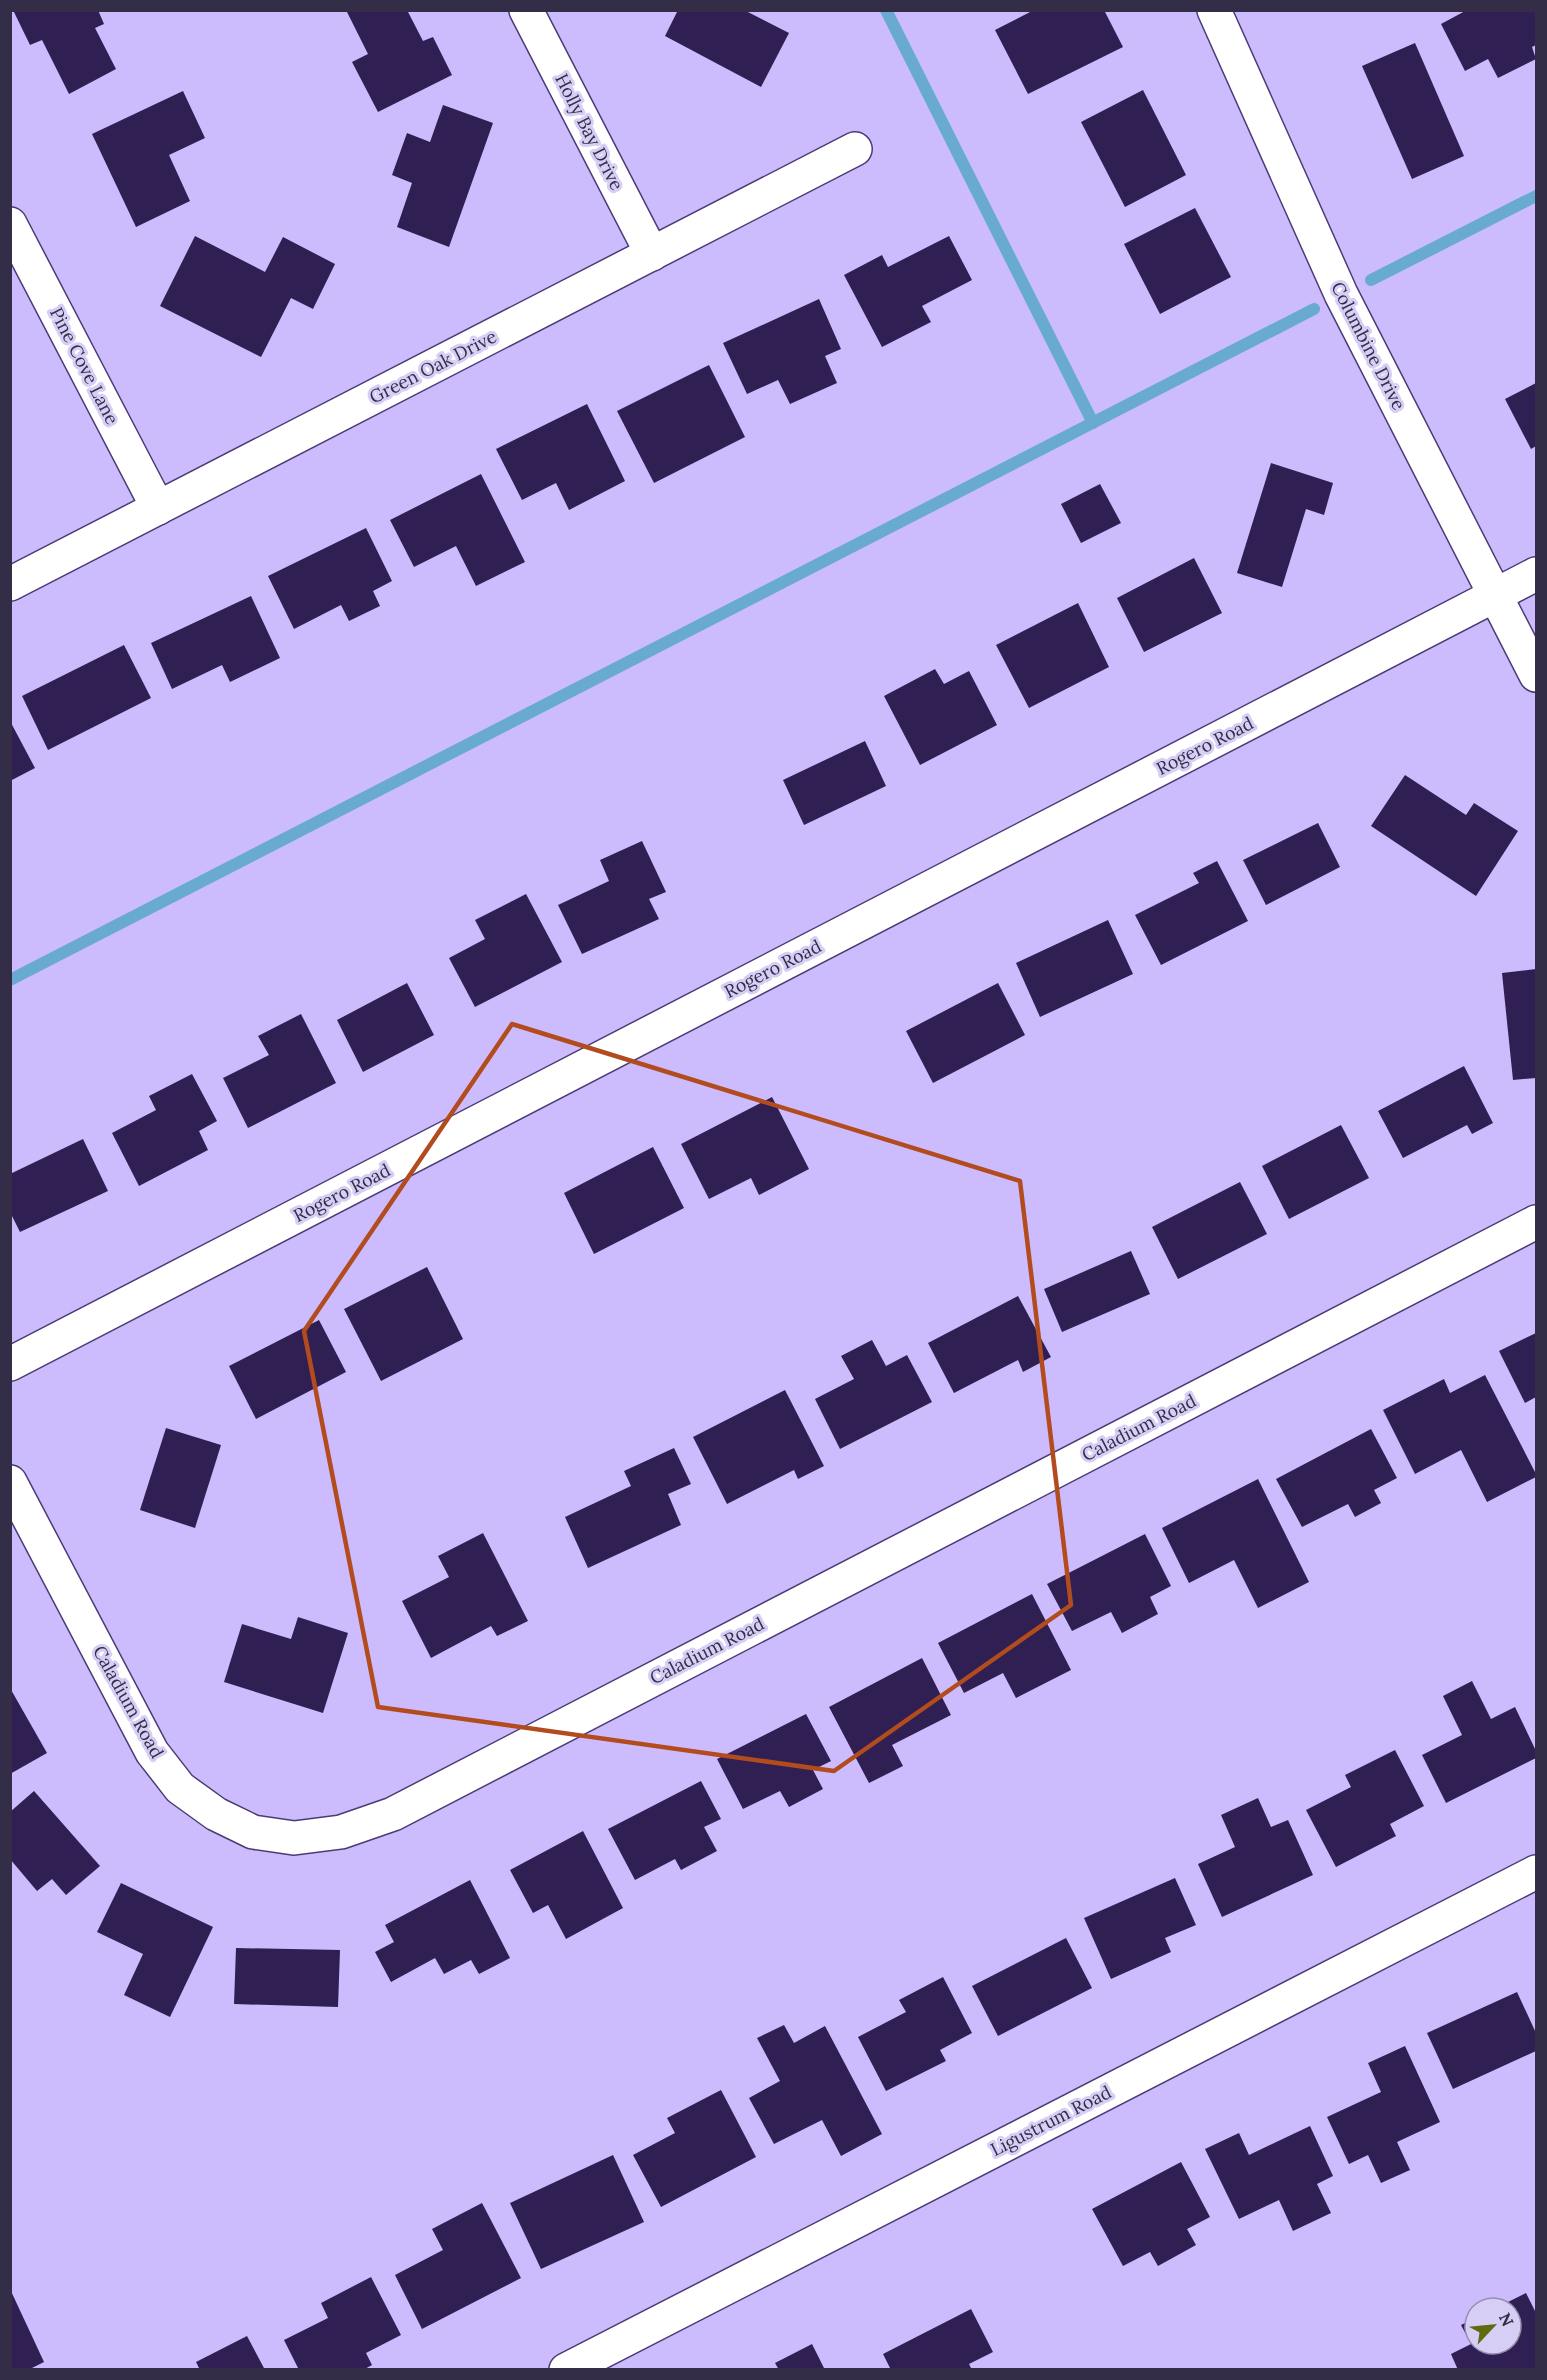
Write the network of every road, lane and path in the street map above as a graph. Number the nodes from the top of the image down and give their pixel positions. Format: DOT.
graph roads {
  1 [pos="526,10"];
  2 [pos="1223,13"];
  3 [pos="855,149"];
  4 [pos="10,224"];
  5 [pos="652,254"];
  6 [pos="158,508"];
  7 [pos="1536,574"];
  8 [pos="10,584"];
  9 [pos="1495,595"];
  10 [pos="1536,675"];
  11 [pos="1536,1222"];
  12 [pos="10,1364"];
  13 [pos="10,1482"];
  14 [pos="1536,1872"];
  15 [pos="566,2370"];
  1 -- 5 [label="street, Holly Bay Drive"];
  2 -- 9 [label="street, Columbine Drive"];
  3 -- 5 [label="street, Green Oak Drive"];
  4 -- 6 [label="street, Pine Cove Lane"];
  5 -- 6 [label="street, Green Oak Drive"];
  6 -- 8 [label="street, Green Oak Drive"];
  7 -- 9 [label="street, Rogero Road"];
  9 -- 10 [label="street, Columbine Drive"];
  9 -- 12 [label="street, Rogero Road"];
  11 -- 13 [label="street, Caladium Road"];
  14 -- 15 [label="street, Ligustrum Road"];
}
